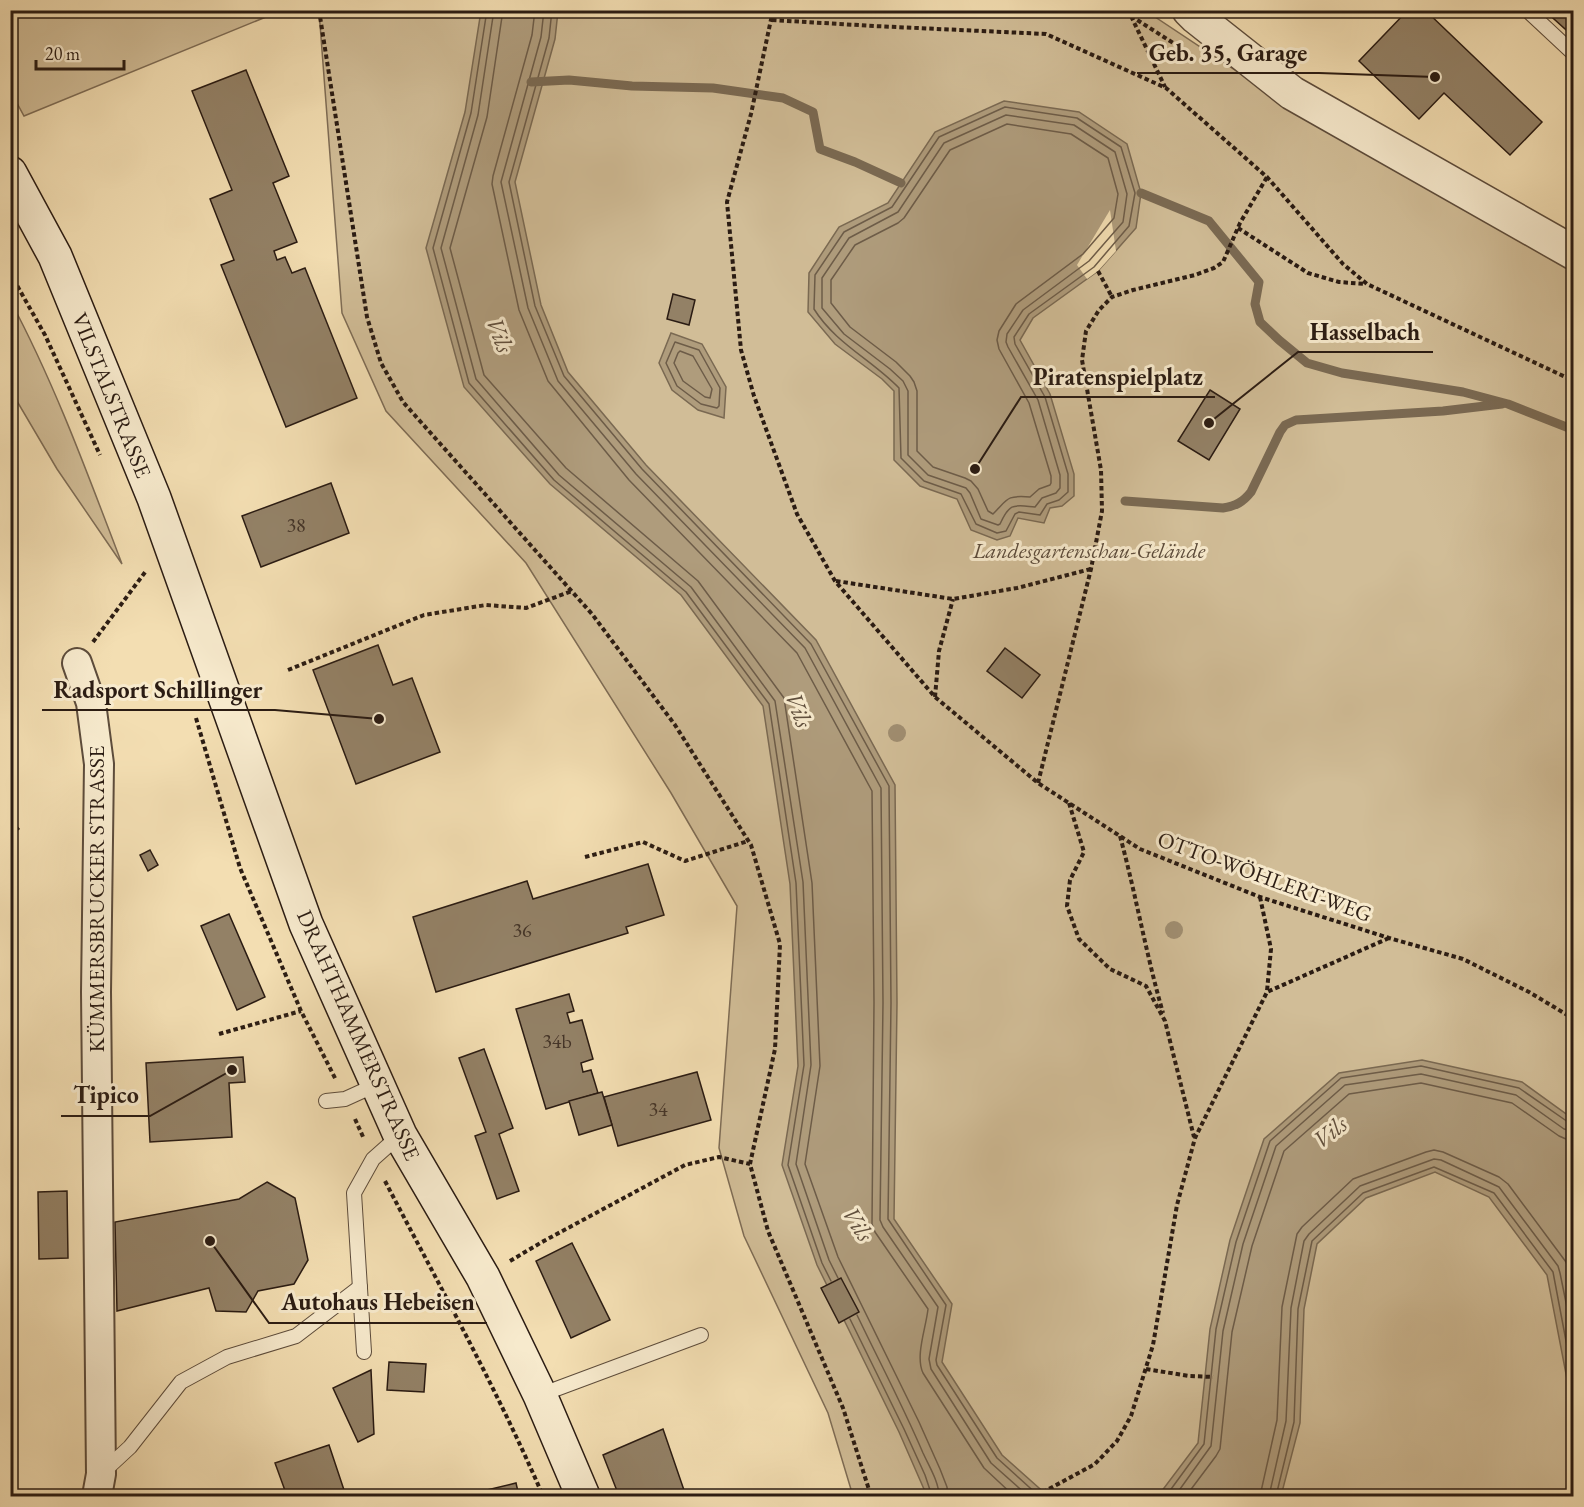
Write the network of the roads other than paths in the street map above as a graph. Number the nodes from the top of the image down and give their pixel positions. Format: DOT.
graph roads {
  1 [pos="1190,10"];
  2 [pos="1527,10"];
  3 [pos="1574,54"];
  4 [pos="10,172"];
  5 [pos="1574,253"];
  6 [pos="199,624"];
  7 [pos="77,663"];
  8 [pos="378,1084"];
  9 [pos="326,1101"];
  10 [pos="400,1135"];
  11 [pos="360,1287"];
  12 [pos="700,1335"];
  13 [pos="364,1352"];
  14 [pos="540,1395"];
  15 [pos="99,1485"];
  16 [pos="583,1497"];
  1 -- 5 [label="main road"];
  2 -- 3 [label="lane"];
  4 -- 6 [label="main road, VILSTALSTRASSE"];
  6 -- 8 [label="main road, DRAHTHAMMERSTRASSE"];
  7 -- 15 [label="street, KÜMMERSBRUCKER STRASSE"];
  8 -- 9 [label="lane"];
  8 -- 10 [label="main road, DRAHTHAMMERSTRASSE"];
  10 -- 11 [label="lane"];
  10 -- 14 [label="main road, DRAHTHAMMERSTRASSE"];
  11 -- 13 [label="lane"];
  11 -- 15 [label="lane"];
  12 -- 14 [label="lane"];
  14 -- 16 [label="main road, DRAHTHAMMERSTRASSE"];
}
